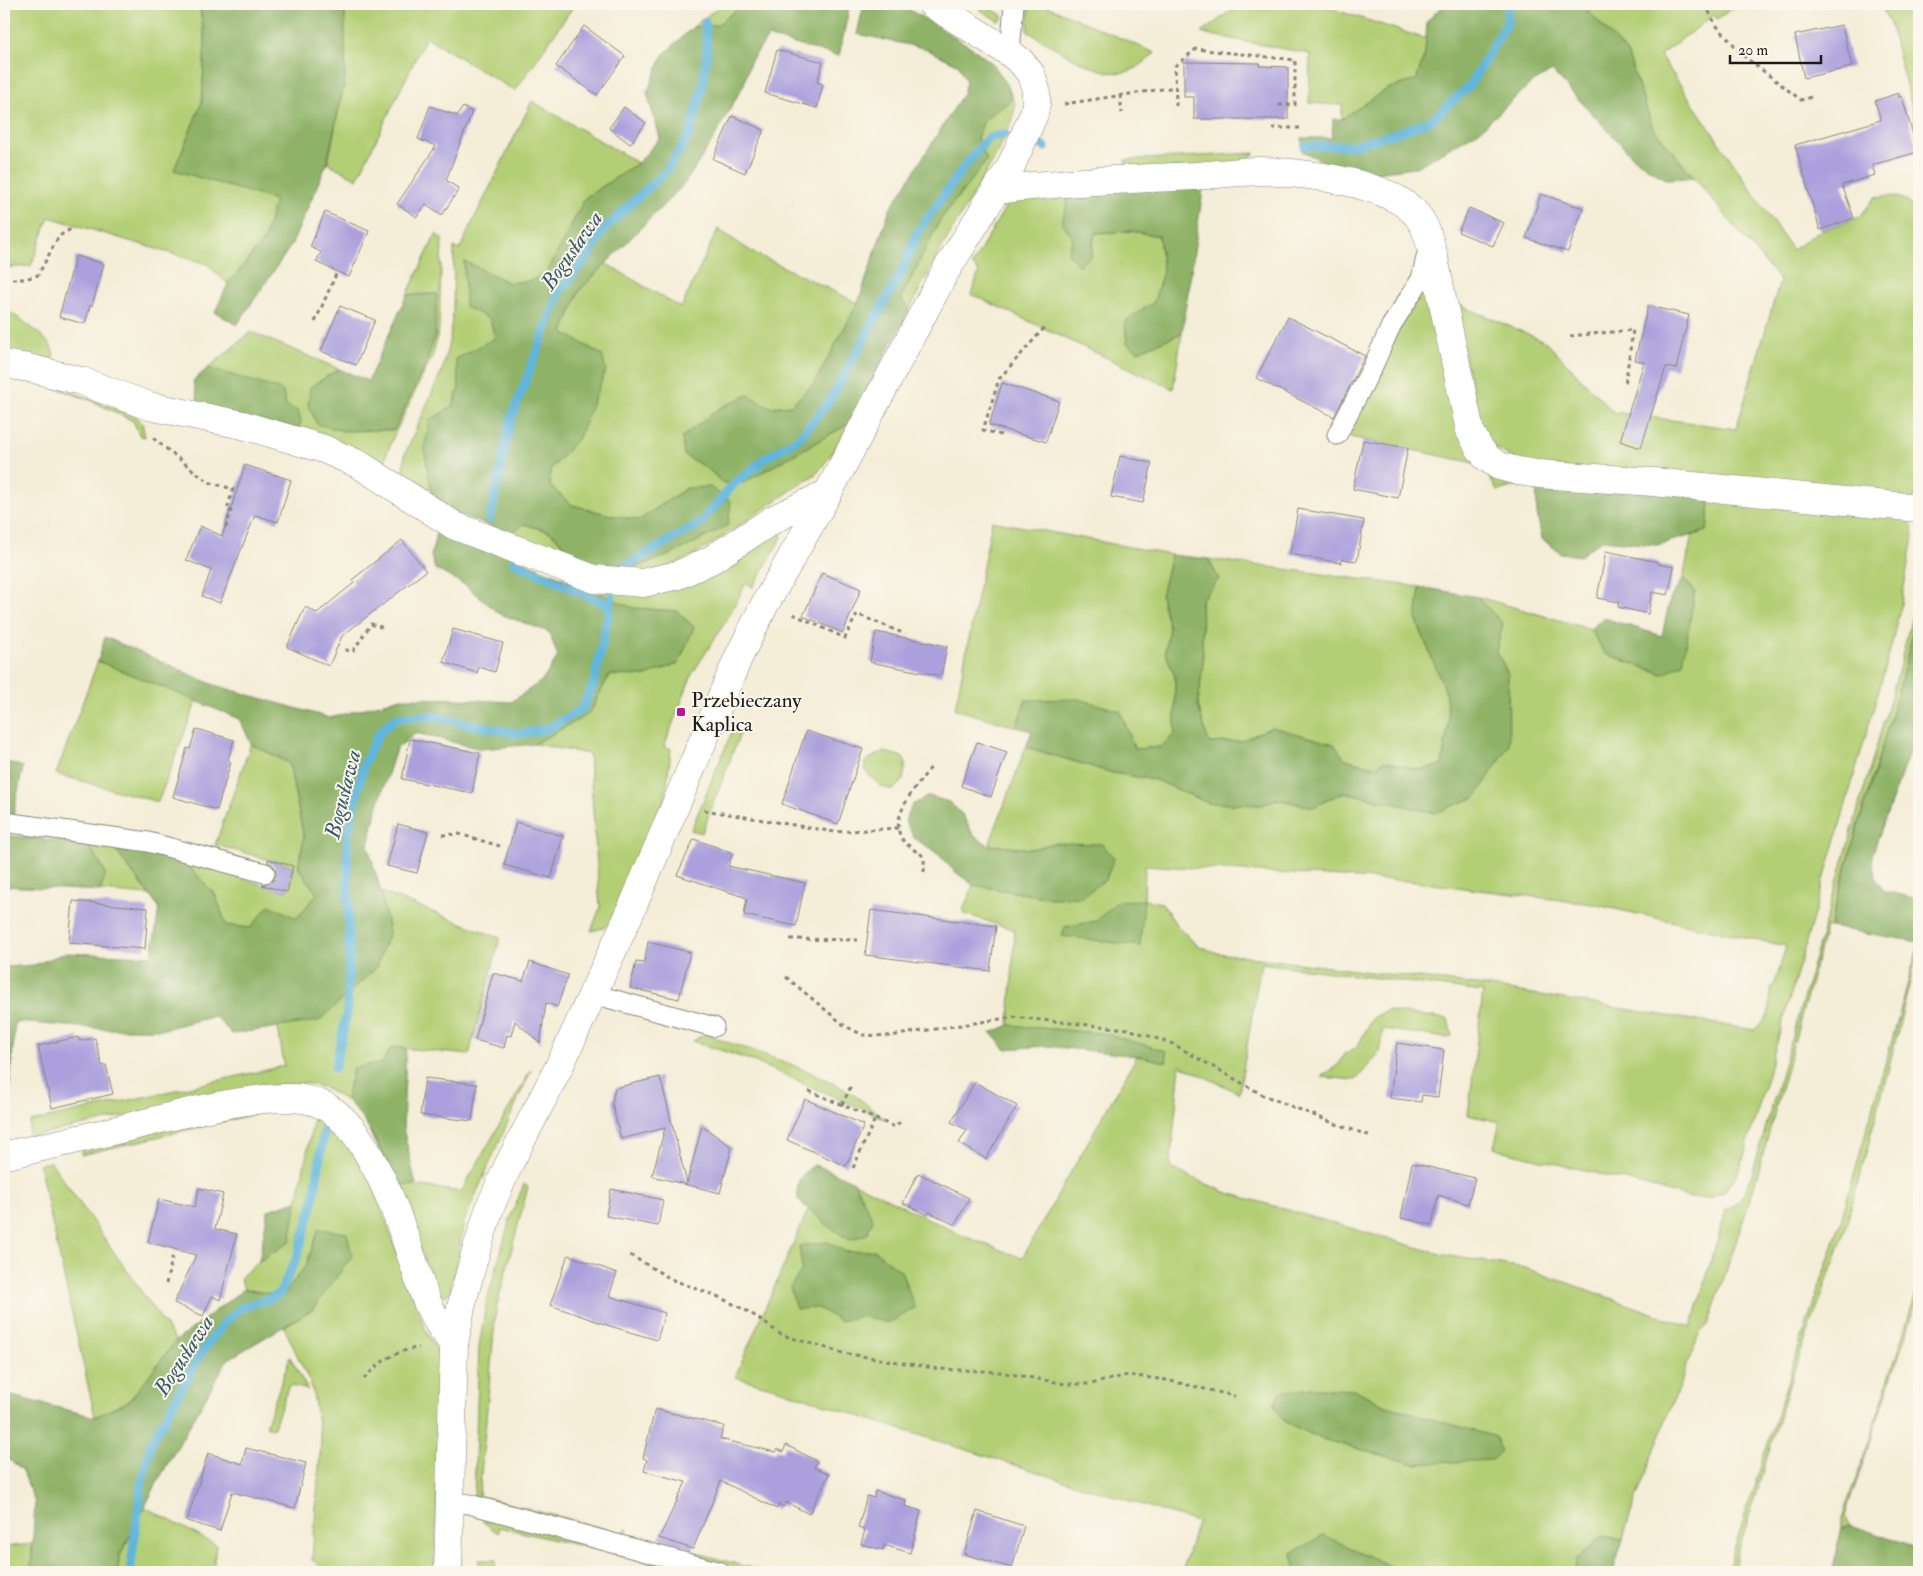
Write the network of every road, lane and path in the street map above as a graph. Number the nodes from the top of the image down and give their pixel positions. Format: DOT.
graph roads {
  1 [pos="932,4"];
  2 [pos="1014,4"];
  3 [pos="1705,4"];
  4 [pos="1010,53"];
  5 [pos="1176,87"];
  6 [pos="1120,95"];
  7 [pos="1815,96"];
  8 [pos="1036,104"];
  9 [pos="1277,105"];
  10 [pos="1176,106"];
  11 [pos="1122,113"];
  12 [pos="1272,128"];
  13 [pos="1303,128"];
  14 [pos="995,190"];
  15 [pos="71,228"];
  16 [pos="1429,243"];
  17 [pos="337,272"];
  18 [pos="4,279"];
  19 [pos="315,322"];
  20 [pos="1045,327"];
  21 [pos="1570,336"];
  22 [pos="4,364"];
  23 [pos="1625,385"];
  24 [pos="1001,435"];
  25 [pos="1337,435"];
  26 [pos="153,438"];
  27 [pos="828,493"];
  28 [pos="1919,504"];
  29 [pos="224,532"];
  30 [pos="785,610"];
  31 [pos="384,628"];
  32 [pos="905,634"];
  33 [pos="345,650"];
  34 [pos="932,766"];
  35 [pos="710,812"];
  36 [pos="4,822"];
  37 [pos="899,828"];
  38 [pos="442,835"];
  39 [pos="500,846"];
  40 [pos="924,872"];
  41 [pos="265,873"];
  42 [pos="790,940"];
  43 [pos="861,940"];
  44 [pos="786,977"];
  45 [pos="593,994"];
  46 [pos="714,1027"];
  47 [pos="852,1084"];
  48 [pos="809,1091"];
  49 [pos="842,1105"];
  50 [pos="874,1119"];
  51 [pos="901,1121"];
  52 [pos="1371,1136"];
  53 [pos="4,1154"];
  54 [pos="853,1168"];
  55 [pos="173,1254"];
  56 [pos="630,1255"];
  57 [pos="166,1284"];
  58 [pos="454,1345"];
  59 [pos="364,1379"];
  60 [pos="1235,1396"];
  61 [pos="450,1501"];
  62 [pos="448,1572"];
  63 [pos="720,1572"];
  1 -- 4 [label="street"];
  2 -- 4 [label="lane"];
  3 -- 7 [label="path"];
  4 -- 8 [label="street"];
  5 -- 6 [label="path"];
  5 -- 9 [label="path"];
  5 -- 10 [label="path"];
  6 -- 8 [label="path"];
  6 -- 11 [label="path"];
  8 -- 14 [label="street"];
  12 -- 13 [label="path"];
  14 -- 16 [label="street"];
  14 -- 27 [label="street"];
  15 -- 18 [label="path"];
  16 -- 25 [label="lane"];
  16 -- 28 [label="street"];
  17 -- 19 [label="path"];
  20 -- 24 [label="path"];
  21 -- 23 [label="path"];
  22 -- 27 [label="street"];
  26 -- 29 [label="path"];
  27 -- 45 [label="street"];
  30 -- 32 [label="path"];
  31 -- 33 [label="path"];
  34 -- 37 [label="path"];
  35 -- 37 [label="path"];
  36 -- 41 [label="lane"];
  37 -- 40 [label="path"];
  38 -- 39 [label="path"];
  42 -- 43 [label="path"];
  44 -- 52 [label="path"];
  45 -- 46 [label="lane"];
  45 -- 58 [label="street"];
  47 -- 49 [label="path"];
  48 -- 49 [label="path"];
  49 -- 50 [label="path"];
  50 -- 51 [label="path"];
  50 -- 54 [label="path"];
  53 -- 58 [label="street"];
  55 -- 57 [label="path"];
  56 -- 60 [label="path"];
  58 -- 59 [label="path"];
  58 -- 61 [label="street"];
  61 -- 62 [label="street"];
  61 -- 63 [label="lane"];
}
